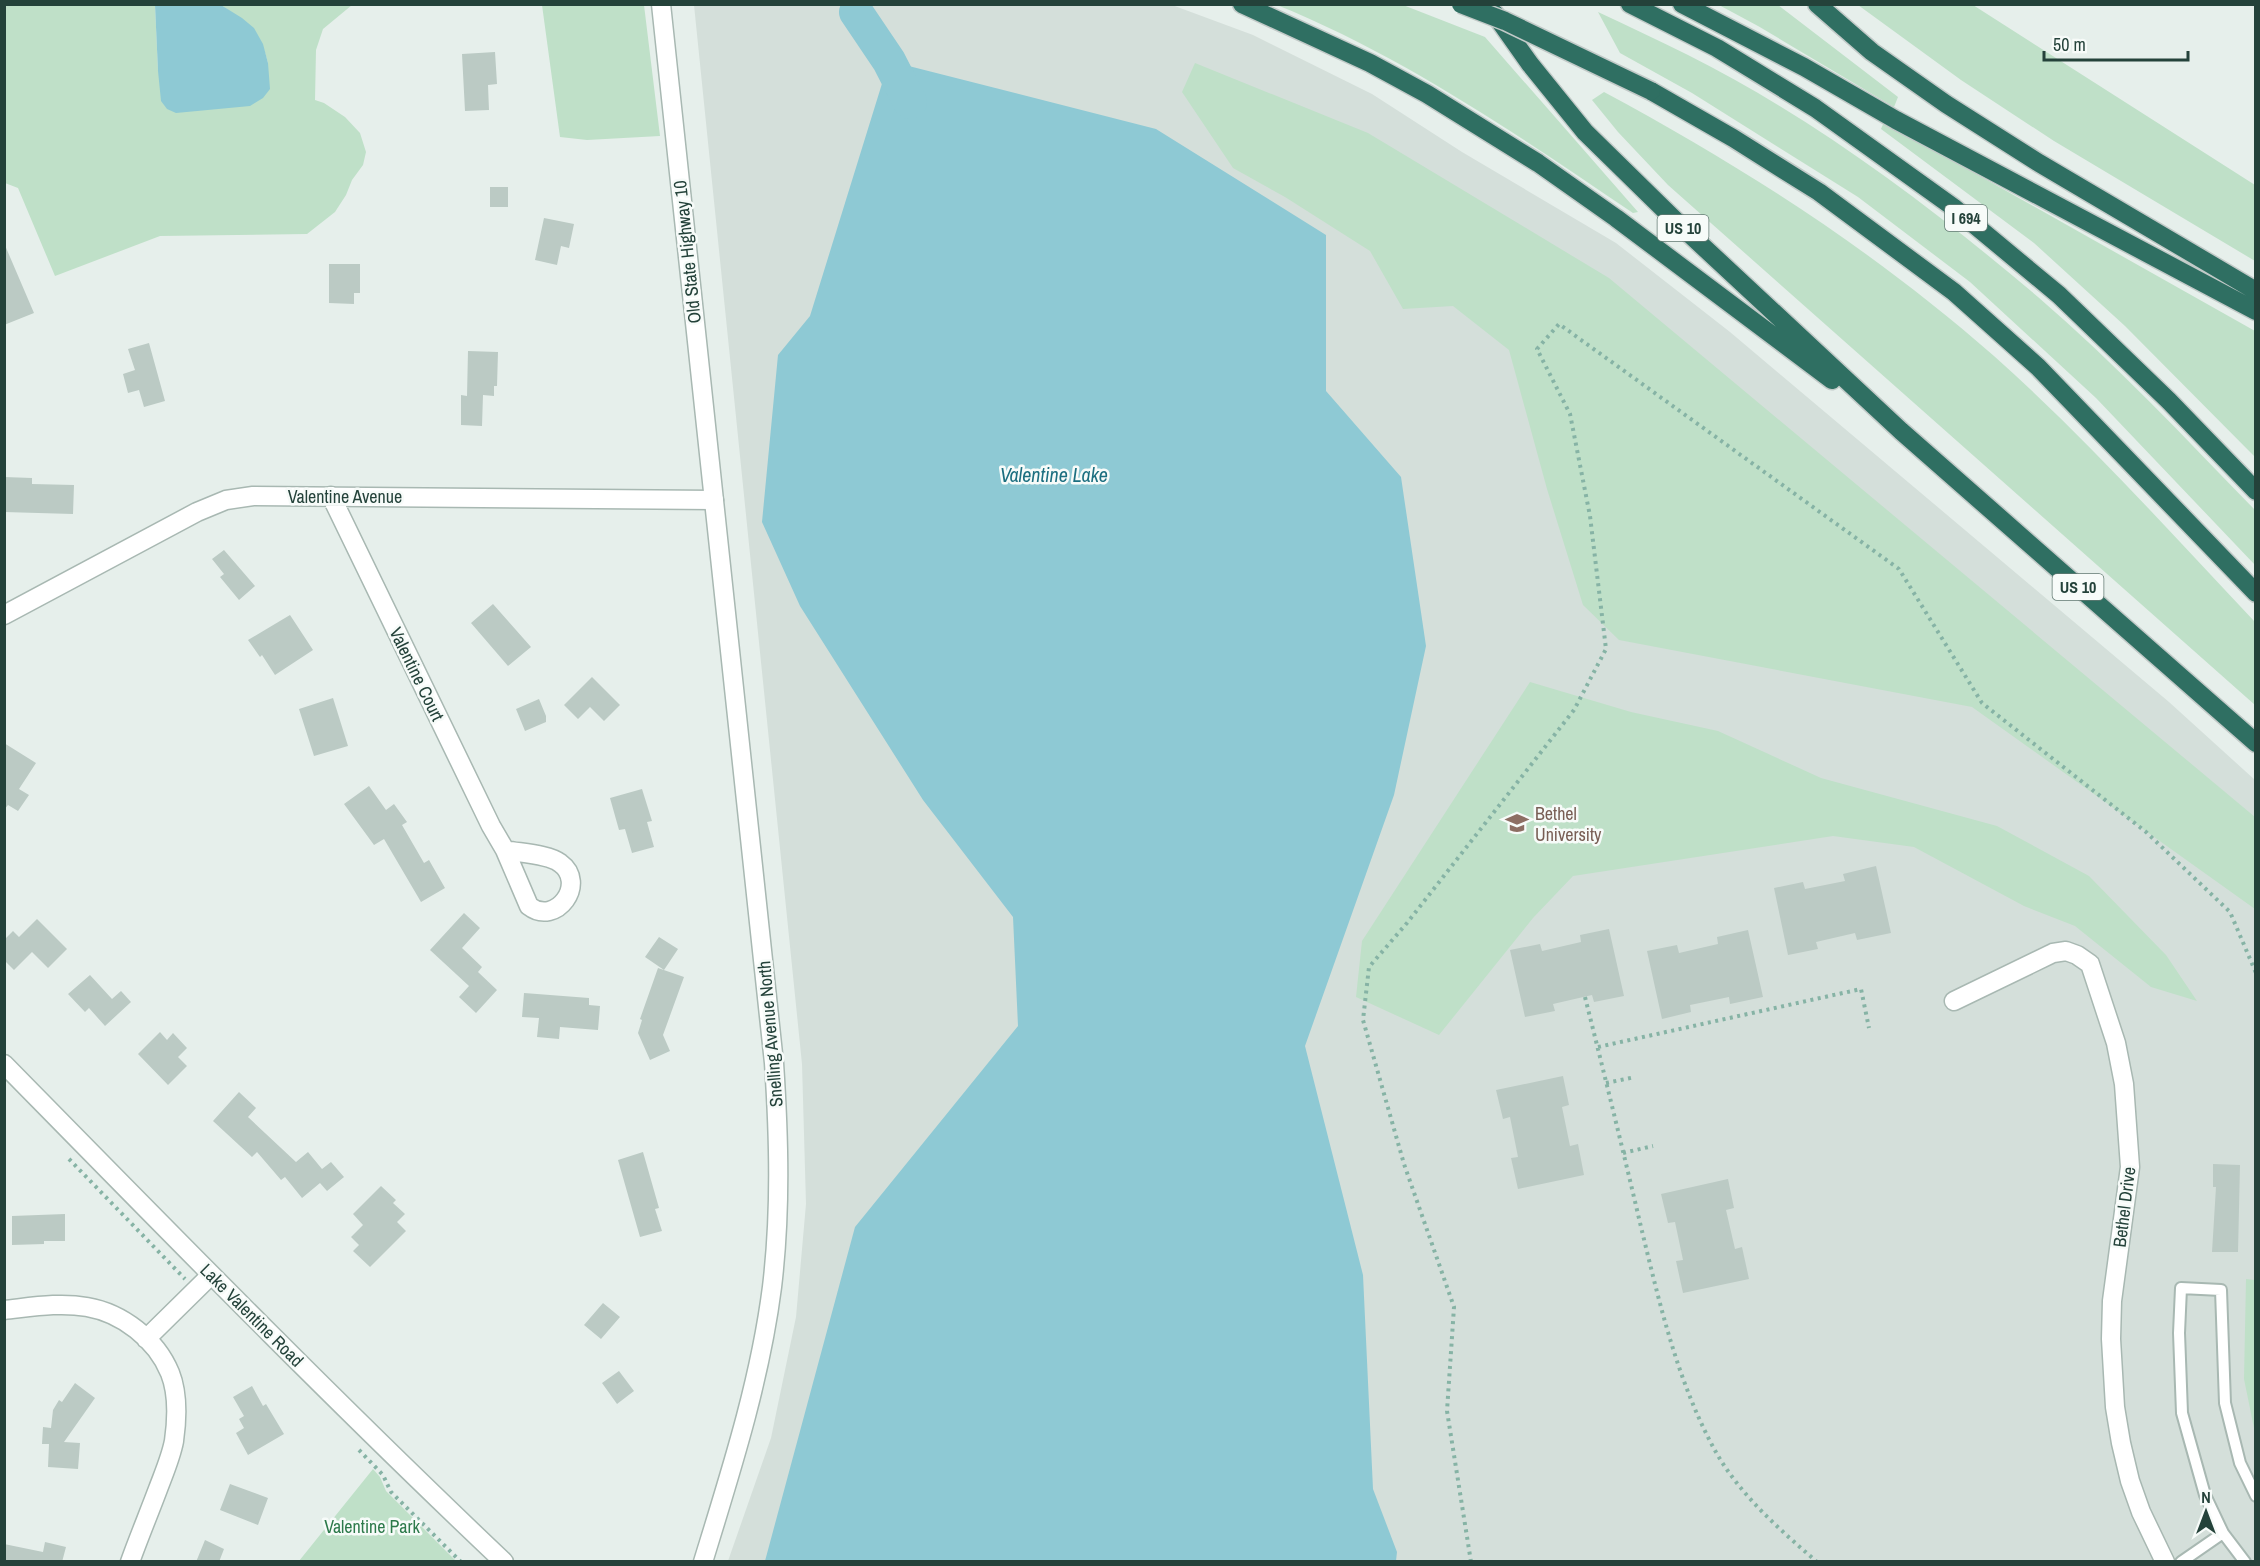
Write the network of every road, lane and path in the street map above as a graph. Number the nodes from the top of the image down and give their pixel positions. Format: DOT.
graph roads {
  1 [pos="661,4"];
  2 [pos="1242,4"];
  3 [pos="1461,4"];
  4 [pos="1487,4"];
  5 [pos="1630,4"];
  6 [pos="1682,4"];
  7 [pos="1817,4"];
  8 [pos="2256,291"];
  9 [pos="2256,311"];
  10 [pos="1901,431"];
  11 [pos="2256,491"];
  12 [pos="331,496"];
  13 [pos="714,500"];
  14 [pos="2256,593"];
  15 [pos="4,615"];
  16 [pos="2256,743"];
  17 [pos="505,850"];
  18 [pos="2256,973"];
  19 [pos="1585,997"];
  20 [pos="1954,1001"];
  21 [pos="1869,1028"];
  22 [pos="1598,1047"];
  23 [pos="4,1064"];
  24 [pos="1635,1077"];
  25 [pos="1606,1083"];
  26 [pos="1653,1146"];
  27 [pos="63,1153"];
  28 [pos="1623,1153"];
  29 [pos="210,1275"];
  30 [pos="196,1289"];
  31 [pos="4,1310"];
  32 [pos="146,1338"];
  33 [pos="350,1442"];
  34 [pos="2256,1497"];
  35 [pos="2223,1533"];
  36 [pos="130,1562"];
  37 [pos="461,1562"];
  38 [pos="504,1562"];
  39 [pos="702,1562"];
  40 [pos="1471,1562"];
  41 [pos="1817,1562"];
  42 [pos="2165,1562"];
  43 [pos="2181,1562"];
  44 [pos="2245,1562"];
  1 -- 13 [label="street, Old State Highway 10"];
  2 -- 10 [label="highway"];
  3 -- 14 [label="highway, bridge"];
  4 -- 10 [label="highway, US 10"];
  5 -- 11 [label="highway, I 694"];
  6 -- 9 [label="highway"];
  7 -- 8 [label="highway"];
  10 -- 16 [label="highway, US 10"];
  12 -- 13 [label="street, Valentine Avenue"];
  12 -- 15 [label="street, Valentine Avenue"];
  12 -- 17 [label="street, Valentine Court"];
  13 -- 39 [label="street, Snelling Avenue North"];
  18 -- 40 [label="path"];
  19 -- 22 [label="path"];
  20 -- 42 [label="street, Bethel Drive"];
  21 -- 22 [label="path"];
  22 -- 25 [label="path"];
  23 -- 29 [label="street, Lake Valentine Road"];
  24 -- 25 [label="path"];
  25 -- 28 [label="path"];
  26 -- 28 [label="path"];
  27 -- 30 [label="path"];
  28 -- 41 [label="path"];
  29 -- 30 [label="street"];
  29 -- 38 [label="street, Lake Valentine Road"];
  30 -- 32 [label="street"];
  31 -- 32 [label="street"];
  32 -- 36 [label="street"];
  33 -- 37 [label="path"];
  34 -- 35 [label="lane"];
  35 -- 43 [label="lane"];
  35 -- 44 [label="lane"];
}
